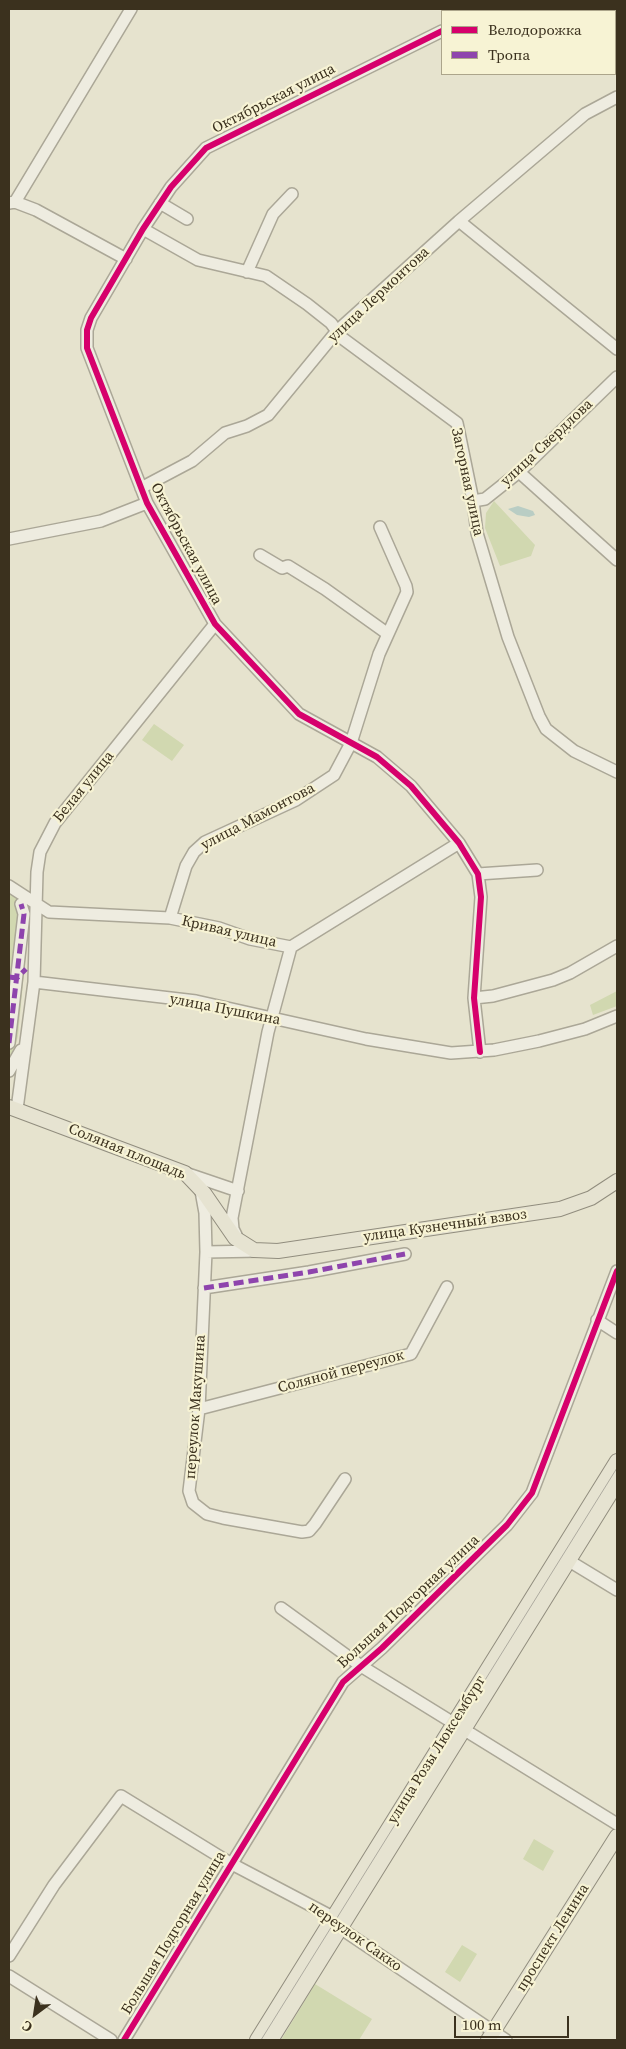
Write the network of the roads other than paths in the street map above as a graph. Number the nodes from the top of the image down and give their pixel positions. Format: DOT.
graph roads {
  1 [pos="131,9"];
  2 [pos="441,31"];
  3 [pos="617,97"];
  4 [pos="292,194"];
  5 [pos="12,202"];
  6 [pos="160,203"];
  7 [pos="187,219"];
  8 [pos="459,222"];
  9 [pos="143,228"];
  10 [pos="126,259"];
  11 [pos="247,272"];
  12 [pos="337,330"];
  13 [pos="617,349"];
  14 [pos="617,378"];
  15 [pos="519,472"];
  16 [pos="142,488"];
  17 [pos="473,501"];
  18 [pos="147,503"];
  19 [pos="380,527"];
  20 [pos="9,539"];
  21 [pos="260,555"];
  22 [pos="617,560"];
  23 [pos="215,624"];
  24 [pos="388,634"];
  25 [pos="350,743"];
  26 [pos="617,772"];
  27 [pos="459,843"];
  28 [pos="537,870"];
  29 [pos="478,874"];
  30 [pos="9,886"];
  31 [pos="21,904"];
  32 [pos="37,906"];
  33 [pos="170,918"];
  34 [pos="617,946"];
  35 [pos="291,947"];
  36 [pos="15,978"];
  37 [pos="34,982"];
  38 [pos="474,998"];
  39 [pos="617,1016"];
  40 [pos="272,1019"];
  41 [pos="9,1043"];
  42 [pos="24,1047"];
  43 [pos="480,1052"];
  44 [pos="9,1071"];
  45 [pos="13,1108"];
  46 [pos="185,1173"];
  47 [pos="617,1180"];
  48 [pos="199,1186"];
  49 [pos="238,1191"];
  50 [pos="243,1244"];
  51 [pos="265,1251"];
  52 [pos="206,1252"];
  53 [pos="405,1254"];
  54 [pos="617,1271"];
  55 [pos="447,1287"];
  56 [pos="204,1288"];
  57 [pos="597,1320"];
  58 [pos="617,1333"];
  59 [pos="199,1409"];
  60 [pos="617,1461"];
  61 [pos="345,1479"];
  62 [pos="617,1483"];
  63 [pos="564,1557"];
  64 [pos="617,1590"];
  65 [pos="281,1608"];
  66 [pos="362,1666"];
  67 [pos="459,1726"];
  68 [pos="617,1824"];
  69 [pos="617,1836"];
  70 [pos="230,1863"];
  71 [pos="336,1923"];
  72 [pos="9,1956"];
  73 [pos="9,1976"];
  74 [pos="491,2036"];
  75 [pos="111,2040"];
  76 [pos="124,2040"];
  77 [pos="257,2040"];
  78 [pos="271,2040"];
  79 [pos="506,2040"];
  1 -- 5 [label="street"];
  2 -- 6 [label="street, Октябрьская улица"];
  3 -- 8 [label="street, улица Лермонтова"];
  4 -- 11 [label="street"];
  5 -- 10 [label="street"];
  6 -- 7 [label="street"];
  6 -- 9 [label="street, Октябрьская улица"];
  8 -- 12 [label="street, улица Лермонтова"];
  8 -- 13 [label="street"];
  9 -- 10 [label="street, Октябрьская улица"];
  9 -- 11 [label="street, Загорная улица"];
  10 -- 16 [label="street, Октябрьская улица"];
  11 -- 12 [label="street, Загорная улица"];
  12 -- 16 [label="street, улица Лермонтова"];
  12 -- 17 [label="street, Загорная улица"];
  14 -- 15 [label="street, улица Свердлова"];
  15 -- 17 [label="street, улица Свердлова"];
  15 -- 22 [label="street"];
  16 -- 18 [label="street, Октябрьская улица"];
  17 -- 26 [label="street, Загорная улица"];
  18 -- 20 [label="street"];
  18 -- 23 [label="street, Октябрьская улица"];
  19 -- 24 [label="street, улица Мамонтова"];
  21 -- 24 [label="street"];
  23 -- 25 [label="street, Октябрьская улица"];
  23 -- 32 [label="street, Белая улица"];
  24 -- 25 [label="street, улица Мамонтова"];
  25 -- 27 [label="street, Октябрьская улица"];
  25 -- 33 [label="street, улица Мамонтова"];
  27 -- 29 [label="street, Октябрьская улица"];
  27 -- 35 [label="street, Кривая улица"];
  28 -- 29 [label="street"];
  29 -- 38 [label="street, Октябрьская улица"];
  30 -- 32 [label="street, Кривая улица"];
  31 -- 36 [label="street"];
  32 -- 33 [label="street, Кривая улица"];
  32 -- 37 [label="street, Белая улица"];
  33 -- 35 [label="street, Кривая улица"];
  34 -- 38 [label="street"];
  35 -- 40 [label="street"];
  36 -- 41 [label="street"];
  37 -- 40 [label="street, улица Пушкина"];
  37 -- 42 [label="street"];
  38 -- 43 [label="street, Октябрьская улица"];
  39 -- 43 [label="street, улица Пушкина"];
  40 -- 43 [label="street, улица Пушкина"];
  40 -- 49 [label="street"];
  42 -- 44 [label="street"];
  42 -- 45 [label="street"];
  45 -- 46 [label="main road, Соляная площадь"];
  46 -- 48 [label="main road, Соляная площадь"];
  46 -- 49 [label="street"];
  47 -- 51 [label="main road, улица Кузнечный взвоз"];
  48 -- 50 [label="main road, Соляная площадь"];
  48 -- 52 [label="street, переулок Макушина"];
  49 -- 50 [label="street"];
  50 -- 51 [label="main road, Соляная площадь"];
  51 -- 52 [label="street"];
  52 -- 56 [label="street, переулок Макушина"];
  53 -- 56 [label="street"];
  54 -- 57 [label="street, Большая Подгорная улица"];
  55 -- 59 [label="street, Соляной переулок"];
  56 -- 59 [label="street, переулок Макушина"];
  57 -- 58 [label="street"];
  57 -- 66 [label="street, Большая Подгорная улица"];
  59 -- 61 [label="street, переулок Макушина"];
  60 -- 63 [label="main road, улица Розы Люксембург"];
  62 -- 63 [label="main road, улица Розы Люксембург"];
  63 -- 64 [label="street"];
  63 -- 67 [label="main road, улица Розы Люксембург"];
  65 -- 66 [label="street"];
  66 -- 67 [label="street"];
  66 -- 70 [label="street, Большая Подгорная улица"];
  67 -- 68 [label="street"];
  67 -- 71 [label="main road, улица Розы Люксембург"];
  69 -- 74 [label="main road, проспект Ленина"];
  70 -- 71 [label="street, переулок Сакко"];
  70 -- 72 [label="street, переулок Сакко"];
  70 -- 76 [label="street, Большая Подгорная улица"];
  71 -- 74 [label="street, переулок Сакко"];
  71 -- 77 [label="main road, улица Розы Люксембург"];
  71 -- 78 [label="main road, улица Розы Люксембург"];
  73 -- 75 [label="street"];
  74 -- 79 [label="street, переулок Сакко"];
}
